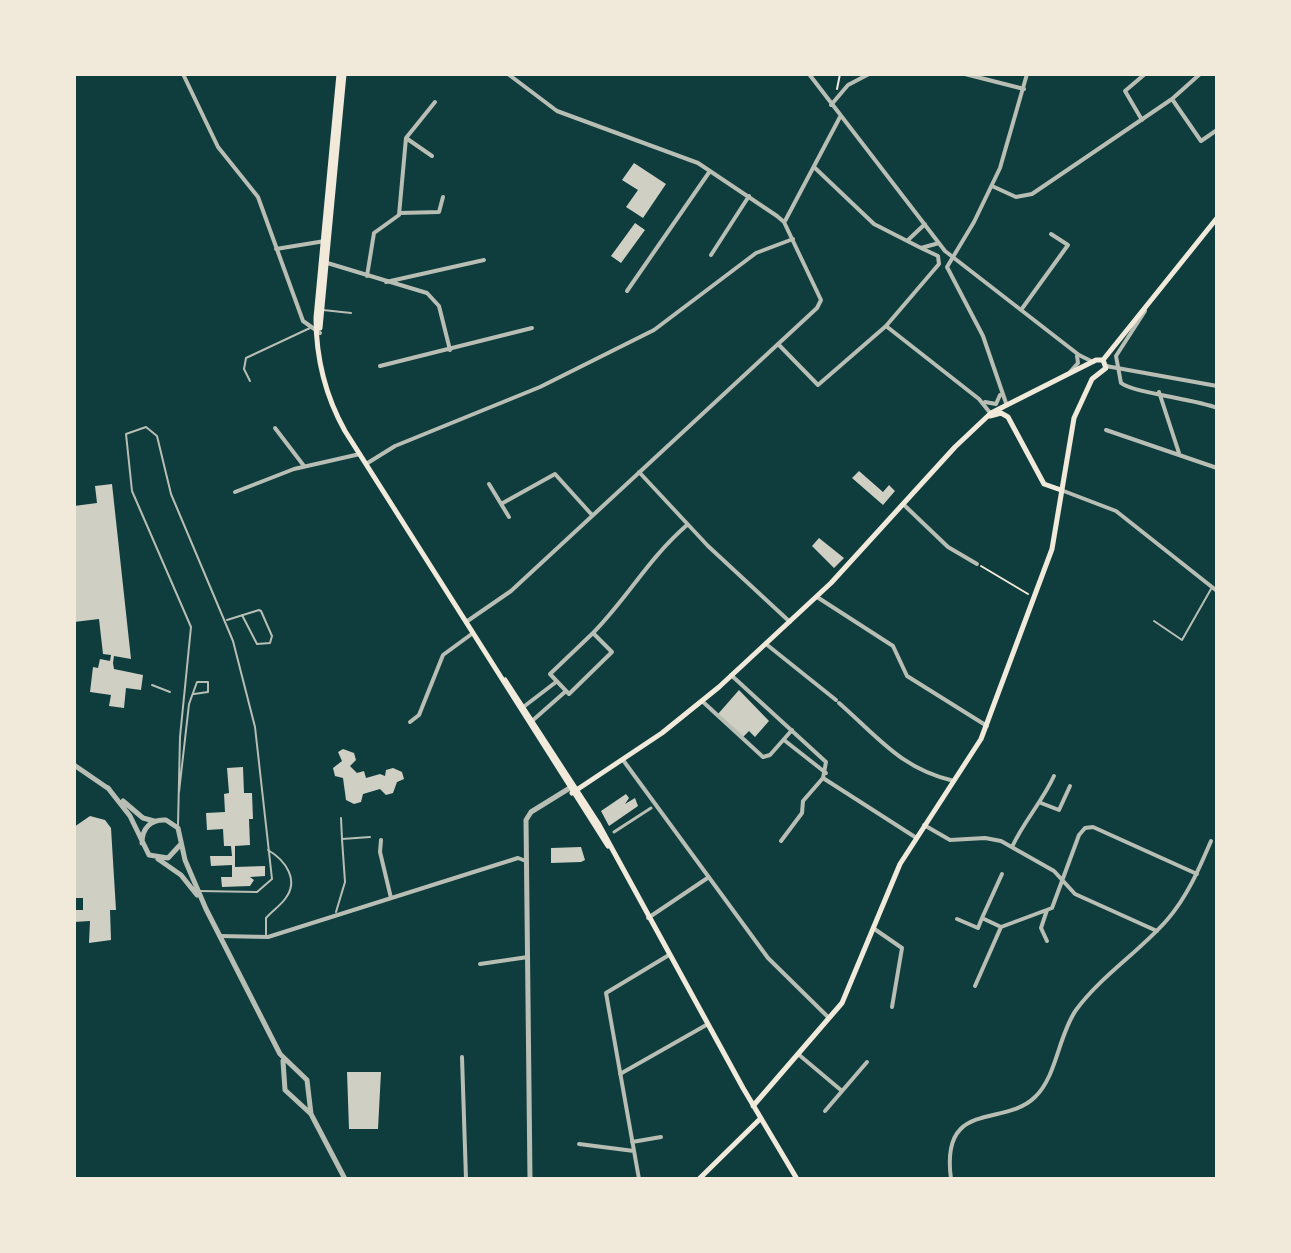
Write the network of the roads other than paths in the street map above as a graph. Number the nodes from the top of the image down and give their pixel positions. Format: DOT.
graph roads {
  1 [pos="183,74"];
  2 [pos="341,74"];
  3 [pos="508,74"];
  4 [pos="809,74"];
  5 [pos="868,74"];
  6 [pos="965,74"];
  7 [pos="1027,74"];
  8 [pos="1145,74"];
  9 [pos="1200,74"];
  10 [pos="1024,89"];
  11 [pos="1172,99"];
  12 [pos="435,102"];
  13 [pos="831,105"];
  14 [pos="840,117"];
  15 [pos="1142,120"];
  16 [pos="1217,130"];
  17 [pos="406,138"];
  18 [pos="432,156"];
  19 [pos="814,167"];
  20 [pos="710,171"];
  21 [pos="992,186"];
  22 [pos="749,196"];
  23 [pos="443,197"];
  24 [pos="400,213"];
  25 [pos="1217,218"];
  26 [pos="784,222"];
  27 [pos="925,224"];
  28 [pos="1051,234"];
  29 [pos="793,239"];
  30 [pos="326,241"];
  31 [pos="907,241"];
  32 [pos="939,243"];
  33 [pos="921,248"];
  34 [pos="276,249"];
  35 [pos="711,255"];
  36 [pos="953,257"];
  37 [pos="484,260"];
  38 [pos="324,262"];
  39 [pos="367,276"];
  40 [pos="384,282"];
  41 [pos="627,291"];
  42 [pos="1151,302"];
  43 [pos="322,310"];
  44 [pos="1021,310"];
  45 [pos="351,313"];
  46 [pos="886,326"];
  47 [pos="310,328"];
  48 [pos="532,328"];
  49 [pos="318,332"];
  50 [pos="778,344"];
  51 [pos="450,350"];
  52 [pos="1073,351"];
  53 [pos="1093,363"];
  54 [pos="1104,363"];
  55 [pos="380,366"];
  56 [pos="1116,367"];
  57 [pos="1068,373"];
  58 [pos="1100,373"];
  59 [pos="250,381"];
  60 [pos="1217,386"];
  61 [pos="1159,392"];
  62 [pos="1000,394"];
  63 [pos="979,399"];
  64 [pos="1015,400"];
  65 [pos="1006,403"];
  66 [pos="1217,408"];
  67 [pos="990,415"];
  68 [pos="1008,417"];
  69 [pos="275,428"];
  70 [pos="1106,430"];
  71 [pos="1179,453"];
  72 [pos="360,454"];
  73 [pos="366,464"];
  74 [pos="304,466"];
  75 [pos="1217,468"];
  76 [pos="639,472"];
  77 [pos="489,484"];
  78 [pos="1061,490"];
  79 [pos="235,492"];
  80 [pos="501,504"];
  81 [pos="903,504"];
  82 [pos="593,515"];
  83 [pos="509,517"];
  84 [pos="687,525"];
  85 [pos="977,564"];
  86 [pos="1211,588"];
  87 [pos="1217,591"];
  88 [pos="817,597"];
  89 [pos="242,615"];
  90 [pos="226,620"];
  91 [pos="1154,621"];
  92 [pos="466,622"];
  93 [pos="790,622"];
  94 [pos="473,633"];
  95 [pos="593,633"];
  96 [pos="766,644"];
  97 [pos="731,675"];
  98 [pos="557,681"];
  99 [pos="152,685"];
  100 [pos="566,691"];
  101 [pos="170,692"];
  102 [pos="194,694"];
  103 [pos="702,701"];
  104 [pos="523,708"];
  105 [pos="531,721"];
  106 [pos="410,722"];
  107 [pos="987,726"];
  108 [pos="792,730"];
  109 [pos="784,739"];
  110 [pos="623,760"];
  111 [pos="74,765"];
  112 [pos="825,776"];
  113 [pos="1054,776"];
  114 [pos="956,782"];
  115 [pos="1070,786"];
  116 [pos="108,788"];
  117 [pos="573,789"];
  118 [pos="1041,803"];
  119 [pos="654,806"];
  120 [pos="177,809"];
  121 [pos="341,818"];
  122 [pos="155,821"];
  123 [pos="924,825"];
  124 [pos="179,830"];
  125 [pos="614,832"];
  126 [pos="370,837"];
  127 [pos="915,837"];
  128 [pos="342,839"];
  129 [pos="381,840"];
  130 [pos="781,841"];
  131 [pos="1211,841"];
  132 [pos="142,843"];
  133 [pos="181,844"];
  134 [pos="1012,847"];
  135 [pos="267,850"];
  136 [pos="157,859"];
  137 [pos="526,861"];
  138 [pos="1002,874"];
  139 [pos="1197,874"];
  140 [pos="709,877"];
  141 [pos="1062,880"];
  142 [pos="198,891"];
  143 [pos="391,898"];
  144 [pos="206,909"];
  145 [pos="1047,910"];
  146 [pos="336,915"];
  147 [pos="648,918"];
  148 [pos="982,918"];
  149 [pos="957,919"];
  150 [pos="1001,927"];
  151 [pos="873,928"];
  152 [pos="1157,931"];
  153 [pos="220,936"];
  154 [pos="266,938"];
  155 [pos="1047,941"];
  156 [pos="669,955"];
  157 [pos="528,957"];
  158 [pos="480,964"];
  159 [pos="975,986"];
  160 [pos="892,1007"];
  161 [pos="829,1018"];
  162 [pos="708,1024"];
  163 [pos="280,1054"];
  164 [pos="798,1054"];
  165 [pos="462,1057"];
  166 [pos="867,1062"];
  167 [pos="299,1073"];
  168 [pos="620,1074"];
  169 [pos="285,1079"];
  170 [pos="307,1088"];
  171 [pos="842,1091"];
  172 [pos="294,1096"];
  173 [pos="753,1106"];
  174 [pos="825,1111"];
  175 [pos="311,1114"];
  176 [pos="760,1119"];
  177 [pos="661,1137"];
  178 [pos="632,1142"];
  179 [pos="579,1144"];
  180 [pos="634,1151"];
  181 [pos="345,1179"];
  182 [pos="466,1179"];
  183 [pos="530,1179"];
  184 [pos="639,1179"];
  185 [pos="699,1179"];
  186 [pos="797,1179"];
  187 [pos="951,1179"];
  1 -- 34 [label="street"];
  2 -- 30 [label="main road"];
  3 -- 20 [label="street"];
  4 -- 13 [label="street"];
  5 -- 13 [label="street"];
  6 -- 10 [label="street"];
  7 -- 10 [label="street"];
  8 -- 15 [label="street"];
  9 -- 11 [label="street"];
  10 -- 21 [label="street"];
  11 -- 15 [label="street"];
  11 -- 16 [label="street"];
  12 -- 17 [label="street"];
  13 -- 14 [label="street"];
  14 -- 19 [label="street"];
  14 -- 27 [label="street"];
  15 -- 21 [label="street"];
  17 -- 18 [label="street"];
  17 -- 24 [label="street"];
  19 -- 26 [label="street"];
  19 -- 31 [label="street"];
  20 -- 22 [label="street"];
  20 -- 41 [label="street"];
  21 -- 36 [label="street"];
  22 -- 26 [label="street"];
  22 -- 35 [label="street"];
  23 -- 24 [label="street"];
  24 -- 39 [label="street"];
  25 -- 42 [label="main road"];
  26 -- 29 [label="street"];
  27 -- 31 [label="street"];
  27 -- 32 [label="street"];
  28 -- 44 [label="street"];
  29 -- 50 [label="street"];
  29 -- 73 [label="street"];
  30 -- 34 [label="street"];
  30 -- 38 [label="main road"];
  31 -- 33 [label="street"];
  32 -- 33 [label="street"];
  32 -- 36 [label="street"];
  33 -- 46 [label="street"];
  34 -- 47 [label="street"];
  36 -- 44 [label="street"];
  36 -- 62 [label="street"];
  37 -- 40 [label="street"];
  38 -- 39 [label="street"];
  38 -- 43 [label="main road"];
  38 -- 49 [label="main road"];
  39 -- 40 [label="street"];
  40 -- 51 [label="street"];
  42 -- 54 [label="main road"];
  42 -- 56 [label="street"];
  43 -- 45 [label="lane"];
  43 -- 49 [label="main road"];
  44 -- 52 [label="street"];
  46 -- 50 [label="street"];
  46 -- 63 [label="street"];
  47 -- 49 [label="street"];
  47 -- 59 [label="lane"];
  48 -- 51 [label="street"];
  49 -- 72 [label="main road"];
  50 -- 76 [label="street"];
  51 -- 55 [label="street"];
  52 -- 53 [label="street"];
  52 -- 57 [label="street"];
  53 -- 54 [label="main road"];
  53 -- 57 [label="main road"];
  53 -- 58 [label="main road"];
  54 -- 56 [label="street"];
  54 -- 58 [label="main road"];
  56 -- 60 [label="street"];
  56 -- 61 [label="street"];
  57 -- 64 [label="main road"];
  58 -- 78 [label="main road"];
  61 -- 66 [label="street"];
  61 -- 71 [label="street"];
  62 -- 63 [label="street"];
  62 -- 65 [label="street"];
  63 -- 67 [label="street"];
  64 -- 65 [label="main road"];
  64 -- 68 [label="street"];
  65 -- 67 [label="main road"];
  67 -- 68 [label="main road"];
  67 -- 81 [label="main road"];
  68 -- 78 [label="main road"];
  69 -- 74 [label="street"];
  70 -- 71 [label="street"];
  71 -- 75 [label="street"];
  72 -- 73 [label="main road"];
  72 -- 74 [label="street"];
  73 -- 92 [label="main road"];
  74 -- 79 [label="street"];
  76 -- 82 [label="street"];
  76 -- 84 [label="street"];
  77 -- 80 [label="street"];
  78 -- 86 [label="street"];
  78 -- 107 [label="main road"];
  80 -- 82 [label="street"];
  80 -- 83 [label="street"];
  81 -- 85 [label="street"];
  81 -- 88 [label="main road"];
  82 -- 92 [label="street"];
  84 -- 93 [label="street"];
  84 -- 95 [label="street"];
  86 -- 87 [label="street"];
  86 -- 91 [label="lane"];
  88 -- 93 [label="main road"];
  88 -- 107 [label="street"];
  89 -- 89 [label="lane"];
  89 -- 90 [label="lane"];
  90 -- 120 [label="lane"];
  90 -- 135 [label="lane"];
  92 -- 94 [label="main road"];
  93 -- 96 [label="main road"];
  94 -- 104 [label="main road"];
  94 -- 106 [label="street"];
  95 -- 98 [label="street"];
  95 -- 100 [label="street"];
  96 -- 97 [label="main road"];
  96 -- 114 [label="street"];
  97 -- 103 [label="main road"];
  97 -- 108 [label="street"];
  98 -- 100 [label="street"];
  98 -- 104 [label="street"];
  99 -- 101 [label="lane"];
  100 -- 105 [label="street"];
  102 -- 120 [label="lane"];
  103 -- 109 [label="street"];
  103 -- 110 [label="main road"];
  104 -- 105 [label="main road"];
  105 -- 117 [label="main road"];
  107 -- 114 [label="main road"];
  108 -- 109 [label="street"];
  108 -- 112 [label="street"];
  109 -- 112 [label="street"];
  110 -- 117 [label="main road"];
  110 -- 119 [label="street"];
  111 -- 116 [label="street"];
  112 -- 127 [label="street"];
  112 -- 130 [label="street"];
  113 -- 118 [label="street"];
  114 -- 123 [label="main road"];
  115 -- 118 [label="street"];
  116 -- 122 [label="street"];
  116 -- 132 [label="street"];
  117 -- 137 [label="street"];
  117 -- 147 [label="main road"];
  118 -- 134 [label="street"];
  119 -- 125 [label="street"];
  119 -- 140 [label="street"];
  120 -- 124 [label="lane"];
  121 -- 128 [label="lane"];
  122 -- 124 [label="street"];
  122 -- 132 [label="street"];
  123 -- 127 [label="main road"];
  123 -- 134 [label="street"];
  124 -- 133 [label="street"];
  126 -- 128 [label="lane"];
  127 -- 151 [label="main road"];
  128 -- 146 [label="lane"];
  129 -- 143 [label="street"];
  131 -- 139 [label="street"];
  132 -- 136 [label="street"];
  133 -- 136 [label="street"];
  133 -- 142 [label="street"];
  134 -- 141 [label="street"];
  135 -- 142 [label="lane"];
  135 -- 154 [label="lane"];
  136 -- 144 [label="street"];
  137 -- 143 [label="street"];
  137 -- 157 [label="street"];
  138 -- 148 [label="street"];
  139 -- 141 [label="street"];
  139 -- 152 [label="street"];
  140 -- 147 [label="street"];
  140 -- 161 [label="street"];
  141 -- 145 [label="street"];
  141 -- 152 [label="street"];
  142 -- 144 [label="street"];
  143 -- 146 [label="street"];
  144 -- 153 [label="street"];
  145 -- 150 [label="street"];
  145 -- 155 [label="street"];
  146 -- 154 [label="street"];
  147 -- 156 [label="main road"];
  148 -- 149 [label="street"];
  148 -- 150 [label="street"];
  150 -- 159 [label="street"];
  151 -- 160 [label="street"];
  151 -- 161 [label="main road"];
  152 -- 187 [label="street"];
  153 -- 154 [label="street"];
  153 -- 163 [label="street"];
  156 -- 162 [label="main road"];
  156 -- 168 [label="street"];
  157 -- 158 [label="street"];
  157 -- 183 [label="street"];
  161 -- 164 [label="main road"];
  162 -- 168 [label="street"];
  162 -- 173 [label="main road"];
  163 -- 167 [label="street"];
  163 -- 169 [label="street"];
  164 -- 171 [label="street"];
  164 -- 173 [label="main road"];
  165 -- 182 [label="street"];
  166 -- 171 [label="street"];
  167 -- 169 [label="street"];
  167 -- 170 [label="street"];
  168 -- 178 [label="street"];
  169 -- 172 [label="street"];
  170 -- 172 [label="street"];
  170 -- 175 [label="street"];
  171 -- 174 [label="street"];
  172 -- 175 [label="street"];
  173 -- 176 [label="main road"];
  175 -- 181 [label="street"];
  176 -- 185 [label="main road"];
  176 -- 186 [label="main road"];
  177 -- 178 [label="street"];
  178 -- 180 [label="street"];
  179 -- 180 [label="street"];
  180 -- 184 [label="street"];
}
